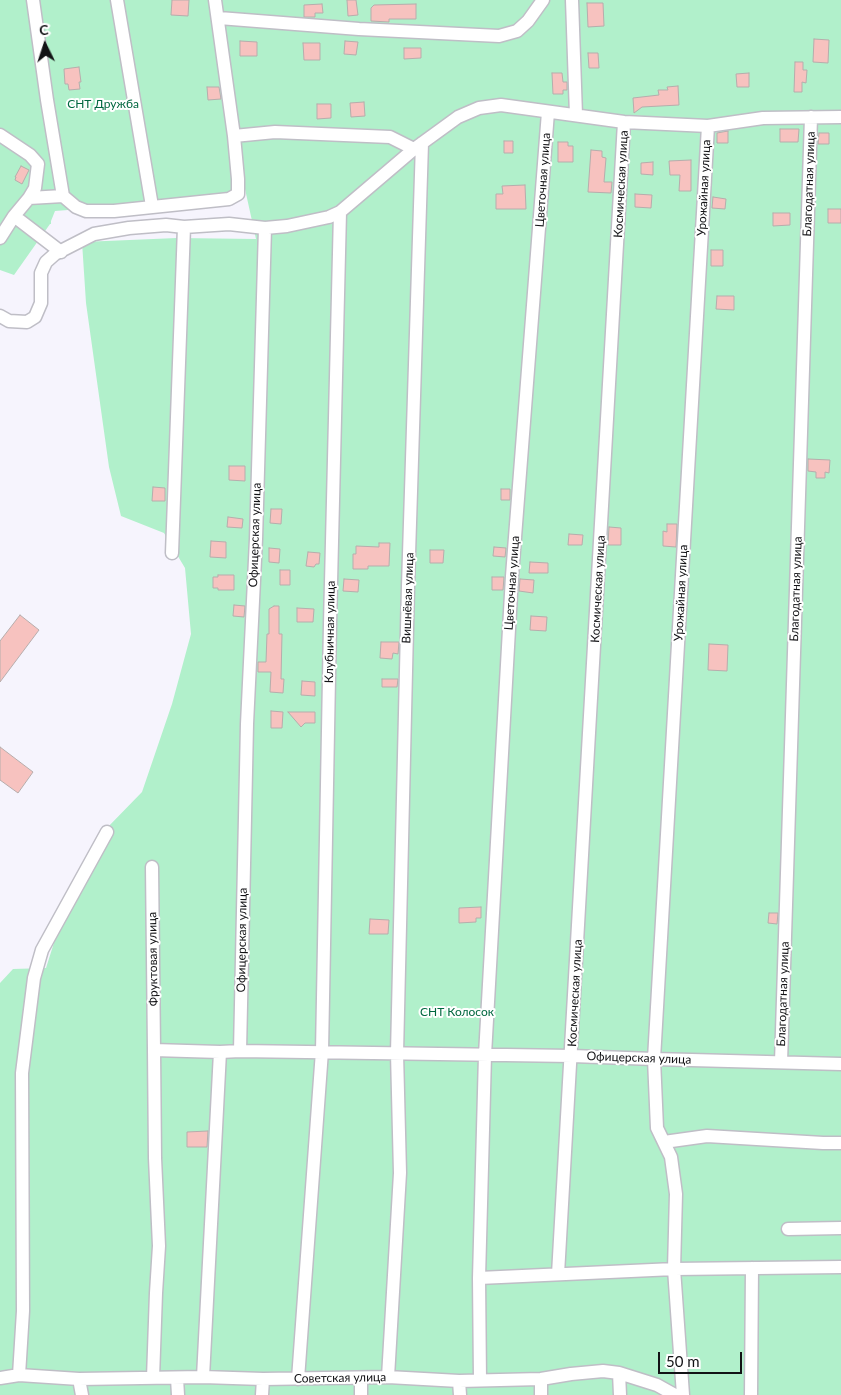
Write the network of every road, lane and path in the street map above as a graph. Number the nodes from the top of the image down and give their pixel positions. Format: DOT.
graph roads {
  1 [pos="33,0"];
  2 [pos="117,0"];
  3 [pos="215,0"];
  4 [pos="543,0"];
  5 [pos="572,0"];
  6 [pos="219,18"];
  7 [pos="548,112"];
  8 [pos="576,115"];
  9 [pos="811,117"];
  10 [pos="841,117"];
  11 [pos="624,122"];
  12 [pos="708,126"];
  13 [pos="0,135"];
  14 [pos="234,136"];
  15 [pos="418,146"];
  16 [pos="63,196"];
  17 [pos="29,198"];
  18 [pos="152,206"];
  19 [pos="340,212"];
  20 [pos="14,216"];
  21 [pos="184,227"];
  22 [pos="265,228"];
  23 [pos="0,238"];
  24 [pos="61,252"];
  25 [pos="0,316"];
  26 [pos="172,553"];
  27 [pos="107,832"];
  28 [pos="152,867"];
  29 [pos="154,1050"];
  30 [pos="240,1051"];
  31 [pos="322,1051"];
  32 [pos="220,1052"];
  33 [pos="397,1053"];
  34 [pos="485,1055"];
  35 [pos="572,1056"];
  36 [pos="654,1059"];
  37 [pos="781,1062"];
  38 [pos="841,1064"];
  39 [pos="664,1142"];
  40 [pos="841,1143"];
  41 [pos="841,1228"];
  42 [pos="788,1229"];
  43 [pos="841,1267"];
  44 [pos="752,1268"];
  45 [pos="674,1269"];
  46 [pos="558,1274"];
  47 [pos="479,1278"];
  48 [pos="620,1373"];
  49 [pos="19,1375"];
  50 [pos="203,1377"];
  51 [pos="388,1377"];
  52 [pos="0,1378"];
  53 [pos="153,1378"];
  54 [pos="177,1378"];
  55 [pos="361,1378"];
  56 [pos="79,1379"];
  57 [pos="263,1379"];
  58 [pos="298,1379"];
  59 [pos="541,1379"];
  60 [pos="480,1380"];
  61 [pos="460,1381"];
  62 [pos="82,1395"];
  63 [pos="178,1395"];
  64 [pos="262,1395"];
  65 [pos="361,1395"];
  66 [pos="460,1395"];
  67 [pos="540,1395"];
  68 [pos="620,1395"];
  69 [pos="675,1395"];
  70 [pos="683,1395"];
  71 [pos="751,1395"];
  1 -- 16 [label="street"];
  2 -- 18 [label="street"];
  3 -- 6 [label="street"];
  4 -- 6 [label="street"];
  5 -- 8 [label="street"];
  6 -- 14 [label="street"];
  7 -- 8 [label="street"];
  7 -- 15 [label="street"];
  7 -- 34 [label="street, Цветочная улица"];
  8 -- 11 [label="street"];
  9 -- 10 [label="street"];
  9 -- 12 [label="street"];
  9 -- 37 [label="street, Благодатная улица"];
  11 -- 12 [label="street"];
  11 -- 35 [label="street, Космическая улица"];
  12 -- 36 [label="street, Урожайная улица"];
  13 -- 17 [label="street"];
  14 -- 15 [label="street"];
  14 -- 18 [label="street"];
  15 -- 19 [label="street"];
  15 -- 33 [label="street, Вишнёвая улица"];
  16 -- 17 [label="street"];
  16 -- 18 [label="street"];
  17 -- 20 [label="street"];
  19 -- 22 [label="street"];
  19 -- 31 [label="street, Клубничная улица"];
  20 -- 23 [label="street"];
  20 -- 24 [label="street"];
  21 -- 22 [label="street"];
  21 -- 24 [label="street"];
  21 -- 26 [label="street"];
  22 -- 30 [label="street, Офицерская улица"];
  24 -- 25 [label="street"];
  27 -- 49 [label="street"];
  28 -- 29 [label="street, Фруктовая улица"];
  29 -- 32 [label="street"];
  29 -- 53 [label="street, Фруктовая улица"];
  30 -- 31 [label="street, Офицерская улица"];
  30 -- 32 [label="street"];
  31 -- 33 [label="street, Офицерская улица"];
  31 -- 58 [label="street, Клубничная улица"];
  32 -- 50 [label="street"];
  33 -- 34 [label="street, Офицерская улица"];
  33 -- 51 [label="street, Вишнёвая улица"];
  34 -- 35 [label="street, Офицерская улица"];
  34 -- 47 [label="street, Цветочная улица"];
  35 -- 36 [label="street, Офицерская улица"];
  35 -- 46 [label="street, Космическая улица"];
  36 -- 37 [label="street, Офицерская улица"];
  36 -- 39 [label="street, Урожайная улица"];
  37 -- 38 [label="street, Офицерская улица"];
  39 -- 40 [label="street"];
  39 -- 45 [label="street, Урожайная улица"];
  41 -- 42 [label="street"];
  43 -- 44 [label="street"];
  44 -- 45 [label="street"];
  44 -- 71 [label="street"];
  45 -- 46 [label="street"];
  45 -- 70 [label="street, Урожайная улица"];
  46 -- 47 [label="street"];
  47 -- 60 [label="street, Цветочная улица"];
  48 -- 59 [label="street, Советская улица"];
  48 -- 68 [label="street"];
  48 -- 69 [label="street, Советская улица"];
  49 -- 52 [label="street, Советская улица"];
  49 -- 56 [label="street, Советская улица"];
  50 -- 54 [label="street, Советская улица"];
  50 -- 57 [label="street, Советская улица"];
  51 -- 55 [label="street, Советская улица"];
  51 -- 61 [label="street, Советская улица"];
  53 -- 54 [label="street, Советская улица"];
  53 -- 56 [label="street, Советская улица"];
  54 -- 63 [label="street"];
  55 -- 58 [label="street, Советская улица"];
  55 -- 65 [label="street"];
  56 -- 62 [label="street"];
  57 -- 58 [label="street, Советская улица"];
  57 -- 64 [label="street"];
  59 -- 60 [label="street, Советская улица"];
  59 -- 67 [label="street"];
  60 -- 61 [label="street, Советская улица"];
  61 -- 66 [label="street"];
}
